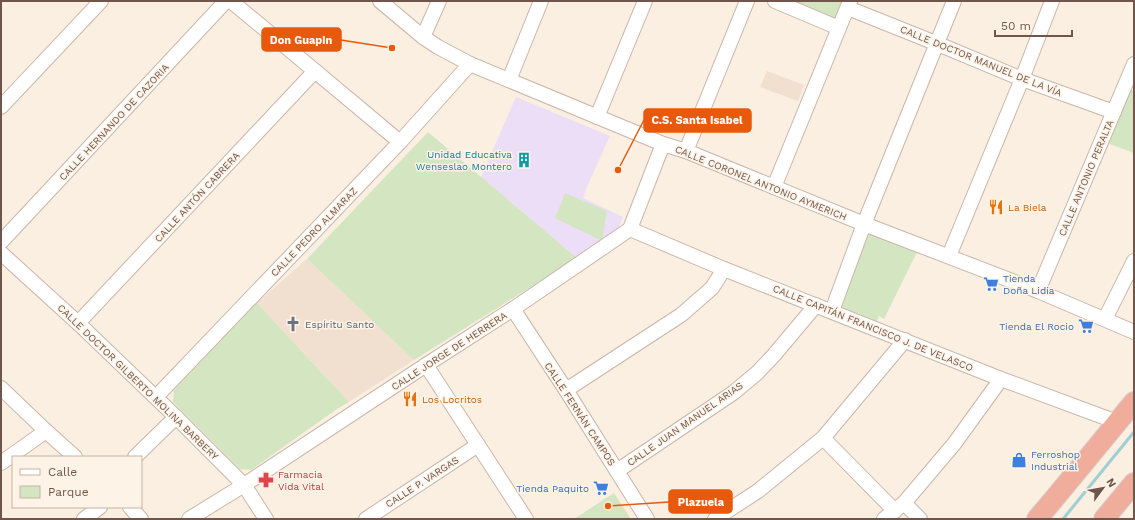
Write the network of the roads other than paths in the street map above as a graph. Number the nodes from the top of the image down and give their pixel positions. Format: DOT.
graph roads {
  1 [pos="100,1"];
  2 [pos="226,1"];
  3 [pos="231,1"];
  4 [pos="380,1"];
  5 [pos="439,1"];
  6 [pos="541,1"];
  7 [pos="645,1"];
  8 [pos="747,1"];
  9 [pos="775,1"];
  10 [pos="954,1"];
  11 [pos="1052,1"];
  12 [pos="849,4"];
  13 [pos="839,28"];
  14 [pos="423,37"];
  15 [pos="938,44"];
  16 [pos="470,64"];
  17 [pos="1134,64"];
  18 [pos="315,71"];
  19 [pos="1022,79"];
  20 [pos="509,80"];
  21 [pos="1,107"];
  22 [pos="1114,112"];
  23 [pos="597,117"];
  24 [pos="400,142"];
  25 [pos="663,144"];
  26 [pos="686,151"];
  27 [pos="774,187"];
  28 [pos="864,224"];
  29 [pos="630,229"];
  30 [pos="1,242"];
  31 [pos="1,253"];
  32 [pos="949,256"];
  33 [pos="1134,261"];
  34 [pos="724,269"];
  35 [pos="1038,292"];
  36 [pos="816,305"];
  37 [pos="513,310"];
  38 [pos="832,311"];
  39 [pos="1105,319"];
  40 [pos="78,323"];
  41 [pos="1134,332"];
  42 [pos="905,340"];
  43 [pos="426,365"];
  44 [pos="1001,379"];
  45 [pos="1,388"];
  46 [pos="566,390"];
  47 [pos="156,397"];
  48 [pos="1134,402"];
  49 [pos="176,417"];
  50 [pos="1117,422"];
  51 [pos="46,431"];
  52 [pos="823,438"];
  53 [pos="478,445"];
  54 [pos="74,456"];
  55 [pos="136,456"];
  56 [pos="1,463"];
  57 [pos="617,471"];
  58 [pos="1134,483"];
  59 [pos="244,485"];
  60 [pos="99,508"];
  61 [pos="131,508"];
  62 [pos="895,511"];
  63 [pos="84,519"];
  64 [pos="141,519"];
  65 [pos="189,519"];
  66 [pos="266,519"];
  67 [pos="366,519"];
  68 [pos="526,519"];
  69 [pos="647,519"];
  70 [pos="715,519"];
  71 [pos="920,519"];
  72 [pos="1037,519"];
  73 [pos="1104,519"];
  1 -- 21 [label="street"];
  2 -- 30 [label="street, CALLE HERNANDO DE CAZORIA"];
  3 -- 18 [label="street"];
  4 -- 14 [label="street, CALLE CORONEL ANTONIO AYMERICH"];
  5 -- 14 [label="street"];
  6 -- 20 [label="street"];
  7 -- 23 [label="street"];
  8 -- 26 [label="street"];
  9 -- 13 [label="street"];
  10 -- 15 [label="street"];
  11 -- 19 [label="street"];
  12 -- 13 [label="street"];
  12 -- 15 [label="street, CALLE DOCTOR MANUEL DE LA VÍA"];
  13 -- 27 [label="street"];
  14 -- 16 [label="street, CALLE CORONEL ANTONIO AYMERICH"];
  15 -- 19 [label="street, CALLE DOCTOR MANUEL DE LA VÍA"];
  15 -- 28 [label="street"];
  16 -- 20 [label="street, CALLE CORONEL ANTONIO AYMERICH"];
  16 -- 24 [label="street, CALLE PEDRO ALMARAZ"];
  17 -- 22 [label="street, CALLE ANTONIO PERALTA"];
  18 -- 24 [label="street"];
  18 -- 40 [label="street, CALLE ANTÓN CABRERA"];
  19 -- 22 [label="street, CALLE DOCTOR MANUEL DE LA VÍA"];
  19 -- 32 [label="street"];
  20 -- 23 [label="street, CALLE CORONEL ANTONIO AYMERICH"];
  22 -- 35 [label="street, CALLE ANTONIO PERALTA"];
  23 -- 25 [label="street, CALLE CORONEL ANTONIO AYMERICH"];
  24 -- 47 [label="street, CALLE PEDRO ALMARAZ"];
  25 -- 26 [label="street, CALLE CORONEL ANTONIO AYMERICH"];
  25 -- 29 [label="street"];
  26 -- 27 [label="street, CALLE CORONEL ANTONIO AYMERICH"];
  27 -- 28 [label="street, CALLE CORONEL ANTONIO AYMERICH"];
  28 -- 32 [label="street, CALLE CORONEL ANTONIO AYMERICH"];
  28 -- 38 [label="street"];
  29 -- 34 [label="street, CALLE CAPITÁN FRANCISCO J. DE VELASCO"];
  29 -- 37 [label="street, CALLE JORGE DE HERRERA"];
  31 -- 40 [label="street, CALLE DOCTOR GILBERTO MOLINA BARBERY"];
  32 -- 35 [label="street, CALLE CORONEL ANTONIO AYMERICH"];
  33 -- 39 [label="street"];
  34 -- 36 [label="street, CALLE CAPITÁN FRANCISCO J. DE VELASCO"];
  34 -- 46 [label="street"];
  35 -- 39 [label="street, CALLE CORONEL ANTONIO AYMERICH"];
  36 -- 38 [label="street, CALLE CAPITÁN FRANCISCO J. DE VELASCO"];
  36 -- 57 [label="street, CALLE JUAN MANUEL ARIAS"];
  37 -- 43 [label="street, CALLE JORGE DE HERRERA"];
  37 -- 46 [label="street, CALLE FERNÁN CAMPOS"];
  38 -- 42 [label="street, CALLE CAPITÁN FRANCISCO J. DE VELASCO"];
  39 -- 41 [label="street, CALLE CORONEL ANTONIO AYMERICH"];
  40 -- 47 [label="street, CALLE DOCTOR GILBERTO MOLINA BARBERY"];
  42 -- 44 [label="street, CALLE CAPITÁN FRANCISCO J. DE VELASCO"];
  42 -- 52 [label="street"];
  43 -- 53 [label="street"];
  43 -- 59 [label="street, CALLE JORGE DE HERRERA"];
  44 -- 50 [label="street, CALLE CAPITÁN FRANCISCO J. DE VELASCO"];
  44 -- 62 [label="street"];
  45 -- 51 [label="street"];
  46 -- 57 [label="street, CALLE FERNÁN CAMPOS"];
  47 -- 49 [label="street, CALLE DOCTOR GILBERTO MOLINA BARBERY"];
  48 -- 50 [label="highway"];
  49 -- 55 [label="street"];
  49 -- 59 [label="street, CALLE DOCTOR GILBERTO MOLINA BARBERY"];
  50 -- 72 [label="highway"];
  51 -- 54 [label="street"];
  51 -- 56 [label="street"];
  52 -- 62 [label="street"];
  52 -- 70 [label="street"];
  53 -- 67 [label="street, CALLE P. VARGAS"];
  53 -- 68 [label="street"];
  57 -- 69 [label="street, CALLE FERNÁN CAMPOS"];
  58 -- 73 [label="highway"];
  59 -- 65 [label="street, CALLE JORGE DE HERRERA"];
  59 -- 66 [label="street, CALLE DOCTOR GILBERTO MOLINA BARBERY"];
  60 -- 63 [label="street"];
  61 -- 64 [label="street"];
  62 -- 71 [label="street"];
}
